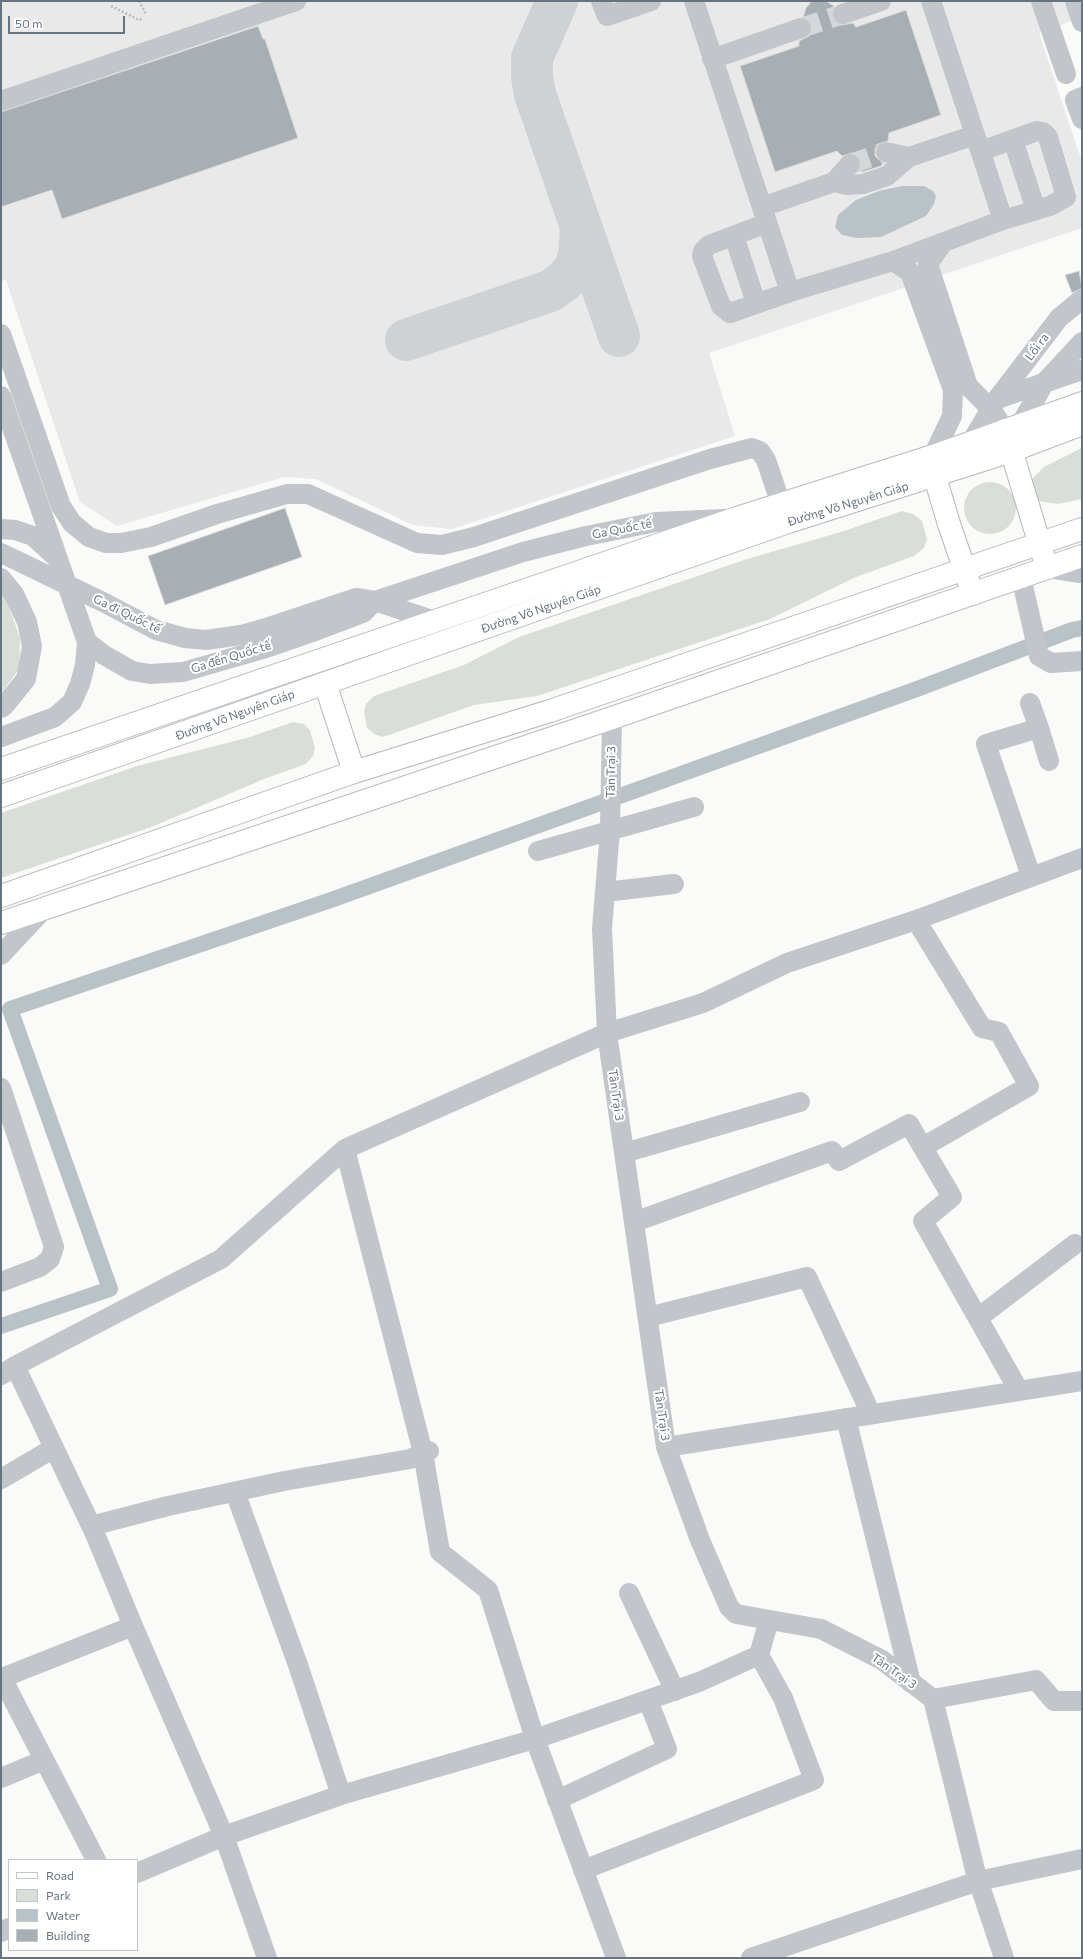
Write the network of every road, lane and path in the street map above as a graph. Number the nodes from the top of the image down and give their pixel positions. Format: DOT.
graph roads {
  1 [pos="139,1"];
  2 [pos="296,1"];
  3 [pos="601,1"];
  4 [pos="650,1"];
  5 [pos="694,1"];
  6 [pos="881,1"];
  7 [pos="931,1"];
  8 [pos="1041,1"];
  9 [pos="1075,1"];
  10 [pos="111,6"];
  11 [pos="146,14"];
  12 [pos="843,14"];
  13 [pos="142,19"];
  14 [pos="1082,22"];
  15 [pos="801,28"];
  16 [pos="712,59"];
  17 [pos="1066,74"];
  18 [pos="1079,99"];
  19 [pos="1,101"];
  20 [pos="1082,120"];
  21 [pos="1013,140"];
  22 [pos="978,143"];
  23 [pos="886,152"];
  24 [pos="909,157"];
  25 [pos="850,164"];
  26 [pos="834,182"];
  27 [pos="1036,210"];
  28 [pos="764,215"];
  29 [pos="1003,220"];
  30 [pos="734,236"];
  31 [pos="942,244"];
  32 [pos="893,261"];
  33 [pos="790,292"];
  34 [pos="1082,300"];
  35 [pos="756,304"];
  36 [pos="1,334"];
  37 [pos="1082,342"];
  38 [pos="1082,370"];
  39 [pos="1045,382"];
  40 [pos="1,396"];
  41 [pos="1082,403"];
  42 [pos="994,404"];
  43 [pos="1082,424"];
  44 [pos="1013,427"];
  45 [pos="971,442"];
  46 [pos="1011,451"];
  47 [pos="934,466"];
  48 [pos="737,518"];
  49 [pos="780,518"];
  50 [pos="1,529"];
  51 [pos="1082,529"];
  52 [pos="1040,544"];
  53 [pos="1,553"];
  54 [pos="1082,556"];
  55 [pos="57,558"];
  56 [pos="1047,568"];
  57 [pos="965,570"];
  58 [pos="1082,572"];
  59 [pos="1020,577"];
  60 [pos="1,578"];
  61 [pos="973,594"];
  62 [pos="375,602"];
  63 [pos="435,621"];
  64 [pos="775,636"];
  65 [pos="87,642"];
  66 [pos="817,647"];
  67 [pos="1081,665"];
  68 [pos="326,683"];
  69 [pos="1030,703"];
  70 [pos="1,708"];
  71 [pos="612,718"];
  72 [pos="1038,728"];
  73 [pos="1,737"];
  74 [pos="1049,761"];
  75 [pos="1,769"];
  76 [pos="354,772"];
  77 [pos="1,796"];
  78 [pos="694,807"];
  79 [pos="610,820"];
  80 [pos="538,851"];
  81 [pos="1082,858"];
  82 [pos="1031,876"];
  83 [pos="674,884"];
  84 [pos="605,892"];
  85 [pos="1,896"];
  86 [pos="44,908"];
  87 [pos="916,920"];
  88 [pos="1,922"];
  89 [pos="1,956"];
  90 [pos="607,1033"];
  91 [pos="1,1088"];
  92 [pos="800,1102"];
  93 [pos="923,1147"];
  94 [pos="345,1149"];
  95 [pos="624,1153"];
  96 [pos="634,1222"];
  97 [pos="1075,1244"];
  98 [pos="1,1282"];
  99 [pos="648,1317"];
  100 [pos="978,1318"];
  101 [pos="8,1371"];
  102 [pos="1082,1381"];
  103 [pos="1019,1391"];
  104 [pos="871,1414"];
  105 [pos="846,1418"];
  106 [pos="666,1447"];
  107 [pos="54,1448"];
  108 [pos="426,1452"];
  109 [pos="1,1479"];
  110 [pos="235,1492"];
  111 [pos="91,1526"];
  112 [pos="629,1593"];
  113 [pos="769,1620"];
  114 [pos="133,1626"];
  115 [pos="759,1655"];
  116 [pos="911,1683"];
  117 [pos="675,1691"];
  118 [pos="933,1699"];
  119 [pos="648,1700"];
  120 [pos="1082,1701"];
  121 [pos="535,1739"];
  122 [pos="44,1760"];
  123 [pos="1,1778"];
  124 [pos="341,1795"];
  125 [pos="557,1800"];
  126 [pos="224,1836"];
  127 [pos="95,1859"];
  128 [pos="1082,1859"];
  129 [pos="583,1870"];
  130 [pos="138,1873"];
  131 [pos="978,1881"];
  132 [pos="267,1958"];
  133 [pos="616,1958"];
  134 [pos="751,1958"];
  135 [pos="1004,1958"];
  1 -- 11 [label="path"];
  2 -- 19 [label="street"];
  3 -- 4 [label="street"];
  5 -- 16 [label="street"];
  6 -- 12 [label="street"];
  7 -- 22 [label="street"];
  8 -- 17 [label="street"];
  9 -- 14 [label="street"];
  10 -- 13 [label="path"];
  15 -- 16 [label="street"];
  16 -- 28 [label="street"];
  18 -- 20 [label="street"];
  21 -- 22 [label="street"];
  21 -- 27 [label="street"];
  21 -- 27 [label="street"];
  22 -- 24 [label="street"];
  22 -- 29 [label="street"];
  23 -- 24 [label="street"];
  24 -- 26 [label="street"];
  25 -- 26 [label="street"];
  26 -- 28 [label="street"];
  27 -- 29 [label="street"];
  28 -- 30 [label="street"];
  28 -- 33 [label="street"];
  29 -- 31 [label="street"];
  30 -- 35 [label="street"];
  30 -- 35 [label="street"];
  31 -- 32 [label="street"];
  31 -- 42 [label="street"];
  32 -- 33 [label="street"];
  32 -- 47 [label="street"];
  33 -- 35 [label="street"];
  34 -- 42 [label="street, Lối ra"];
  36 -- 49 [label="street"];
  37 -- 39 [label="street"];
  38 -- 39 [label="street"];
  39 -- 42 [label="street"];
  39 -- 44 [label="street"];
  40 -- 55 [label="street"];
  41 -- 44 [label="main road, Đường Võ Nguyên Giáp"];
  42 -- 44 [label="street"];
  42 -- 45 [label="street, Lối ra"];
  43 -- 46 [label="main road, Đường Võ Nguyên Giáp"];
  44 -- 45 [label="main road, Đường Võ Nguyên Giáp"];
  44 -- 46 [label="main road"];
  45 -- 47 [label="main road, Đường Võ Nguyên Giáp"];
  46 -- 47 [label="main road, Đường Võ Nguyên Giáp"];
  46 -- 52 [label="main road"];
  47 -- 49 [label="main road, Đường Võ Nguyên Giáp"];
  47 -- 57 [label="main road"];
  48 -- 49 [label="main road"];
  48 -- 62 [label="street, Ga Quốc tế"];
  48 -- 63 [label="main road, Đường Võ Nguyên Giáp"];
  49 -- 68 [label="main road, Đường Võ Nguyên Giáp"];
  50 -- 55 [label="street"];
  51 -- 52 [label="main road"];
  52 -- 56 [label="main road"];
  52 -- 57 [label="main road"];
  53 -- 62 [label="street, Ga đi Quốc tế, bridge"];
  54 -- 56 [label="main road"];
  55 -- 65 [label="street"];
  56 -- 58 [label="street"];
  56 -- 59 [label="main road"];
  57 -- 61 [label="main road"];
  57 -- 64 [label="main road"];
  59 -- 61 [label="main road"];
  59 -- 67 [label="street"];
  60 -- 70 [label="street"];
  61 -- 66 [label="main road"];
  62 -- 63 [label="street"];
  62 -- 65 [label="street, Ga đến Quốc tế"];
  63 -- 75 [label="main road, Đường Võ Nguyên Giáp"];
  64 -- 66 [label="main road"];
  64 -- 76 [label="main road"];
  65 -- 73 [label="street"];
  66 -- 71 [label="main road"];
  68 -- 76 [label="main road"];
  68 -- 77 [label="main road, Đường Võ Nguyên Giáp"];
  69 -- 72 [label="street"];
  71 -- 79 [label="street, Tân Trại 3"];
  71 -- 86 [label="main road"];
  72 -- 74 [label="street"];
  72 -- 82 [label="street"];
  76 -- 85 [label="main road"];
  78 -- 79 [label="street"];
  79 -- 80 [label="street"];
  79 -- 84 [label="street, Tân Trại 3"];
  81 -- 82 [label="street"];
  82 -- 87 [label="street"];
  83 -- 84 [label="street"];
  84 -- 90 [label="street, Tân Trại 3"];
  86 -- 88 [label="main road"];
  86 -- 89 [label="street"];
  87 -- 90 [label="street"];
  87 -- 93 [label="street"];
  90 -- 94 [label="street"];
  90 -- 95 [label="street, Tân Trại 3"];
  91 -- 98 [label="street"];
  92 -- 95 [label="street"];
  93 -- 96 [label="street"];
  93 -- 100 [label="street"];
  94 -- 101 [label="street"];
  94 -- 108 [label="street"];
  95 -- 96 [label="street, Tân Trại 3"];
  96 -- 99 [label="street, Tân Trại 3"];
  97 -- 100 [label="street"];
  99 -- 104 [label="street"];
  99 -- 106 [label="street, Tân Trại 3"];
  100 -- 103 [label="street"];
  101 -- 107 [label="street"];
  102 -- 103 [label="street"];
  103 -- 104 [label="street"];
  104 -- 105 [label="street"];
  105 -- 106 [label="street"];
  105 -- 116 [label="street"];
  106 -- 113 [label="street, Tân Trại 3"];
  107 -- 109 [label="street"];
  107 -- 111 [label="street"];
  108 -- 110 [label="street"];
  108 -- 121 [label="street"];
  110 -- 111 [label="street"];
  110 -- 124 [label="street"];
  111 -- 114 [label="street"];
  112 -- 117 [label="street"];
  113 -- 115 [label="street"];
  113 -- 116 [label="street, Tân Trại 3"];
  114 -- 122 [label="street"];
  114 -- 126 [label="street"];
  115 -- 117 [label="street"];
  115 -- 129 [label="street"];
  116 -- 118 [label="street, Tân Trại 3"];
  117 -- 119 [label="street"];
  118 -- 120 [label="street"];
  118 -- 131 [label="street"];
  119 -- 121 [label="street"];
  119 -- 125 [label="street"];
  121 -- 124 [label="street"];
  121 -- 125 [label="street"];
  122 -- 123 [label="street"];
  122 -- 127 [label="street"];
  124 -- 126 [label="street"];
  125 -- 129 [label="street"];
  126 -- 130 [label="street"];
  126 -- 132 [label="street"];
  128 -- 131 [label="street"];
  129 -- 133 [label="street"];
  131 -- 134 [label="street"];
  131 -- 135 [label="street"];
}
